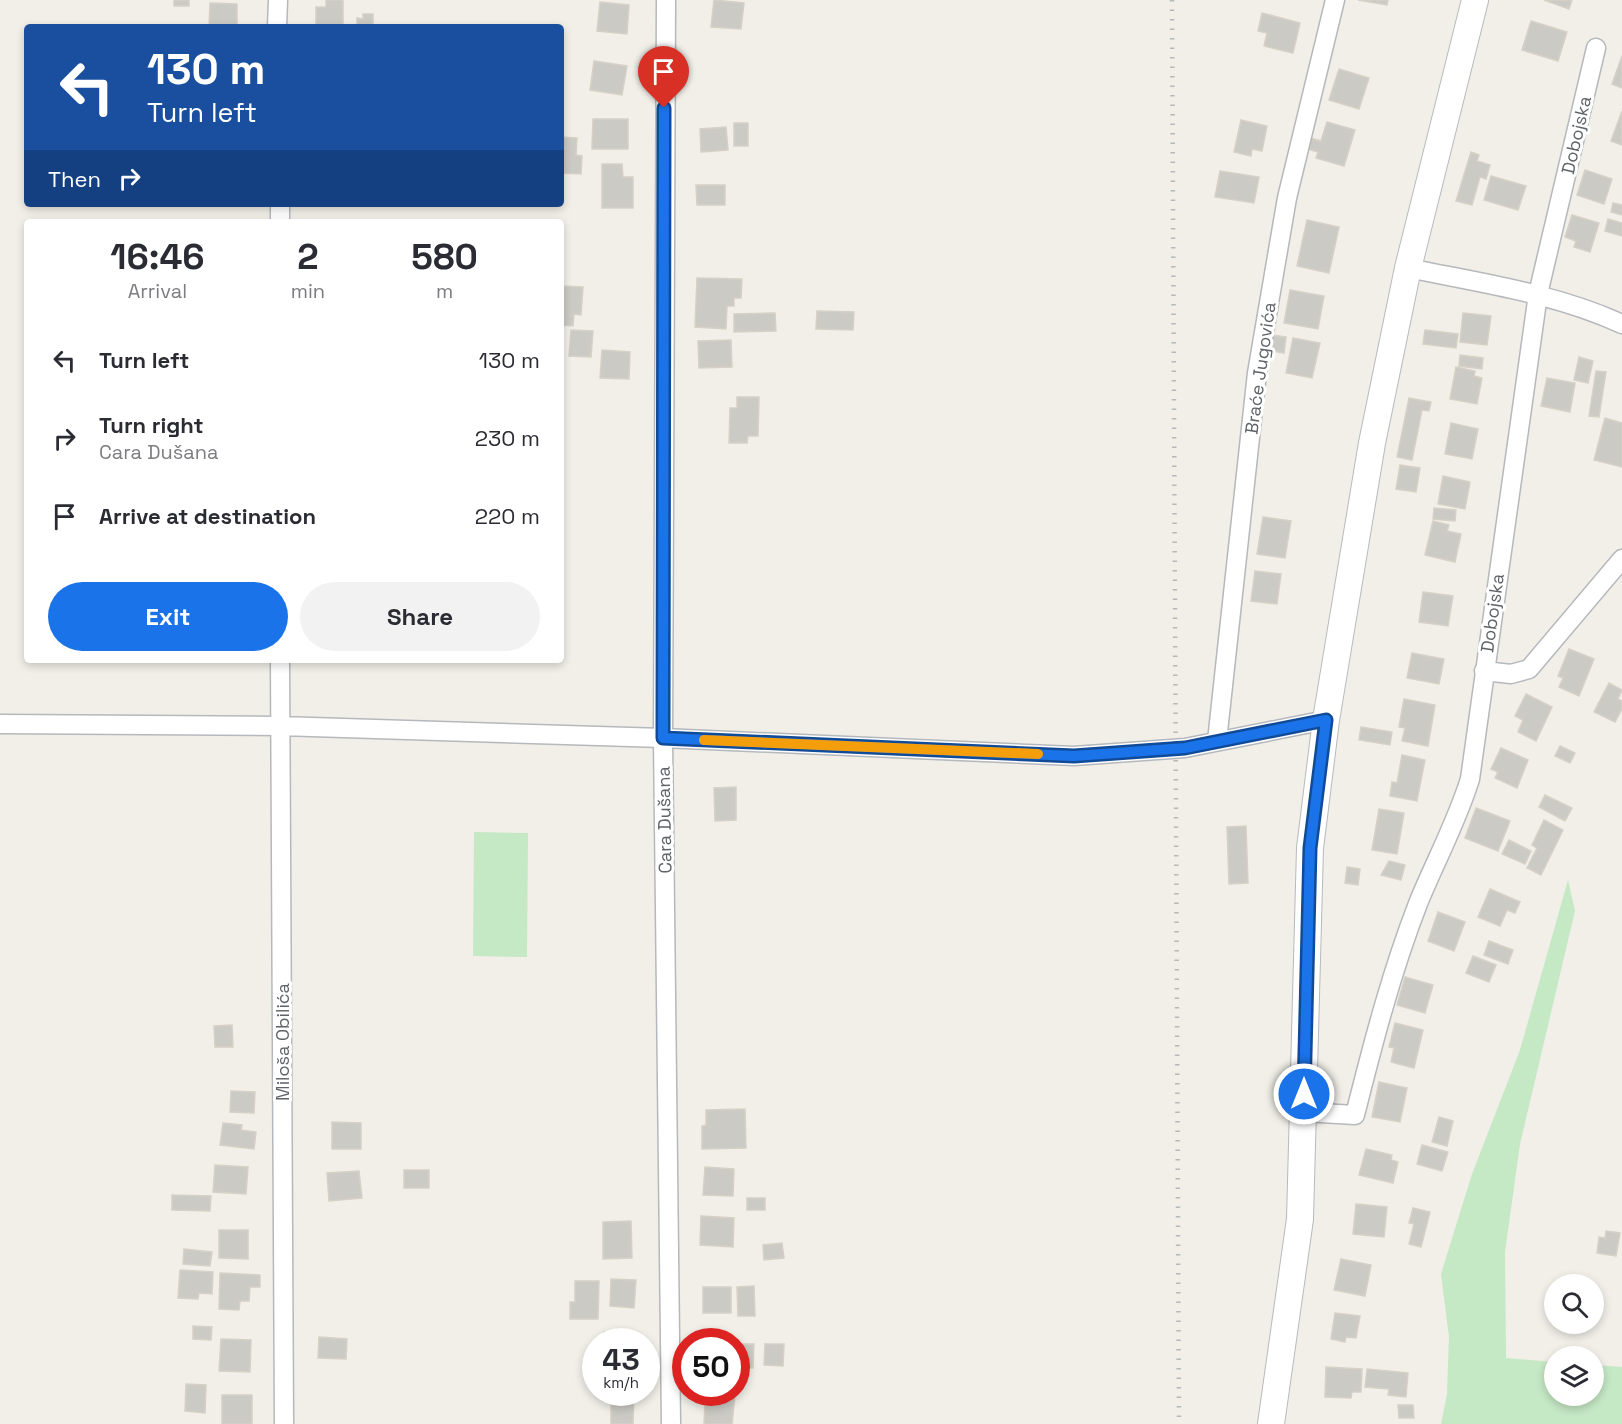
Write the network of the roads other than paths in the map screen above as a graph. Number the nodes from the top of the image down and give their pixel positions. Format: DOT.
graph roads {
  1 [pos="278,0"];
  2 [pos="666,0"];
  3 [pos="1335,0"];
  4 [pos="1474,0"];
  5 [pos="277,24"];
  6 [pos="1596,48"];
  7 [pos="1408,268"];
  8 [pos="1538,294"];
  9 [pos="1622,324"];
  10 [pos="1622,560"];
  11 [pos="280,663"];
  12 [pos="1484,671"];
  13 [pos="1326,720"];
  14 [pos="0,724"];
  15 [pos="280,726"];
  16 [pos="663,738"];
  17 [pos="1217,741"];
  18 [pos="1304,1112"];
  19 [pos="284,1424"];
  20 [pos="671,1424"];
  21 [pos="1271,1424"];
  1 -- 5 [label="street"];
  2 -- 16 [label="street, Cara Dušana"];
  3 -- 17 [label="street, Braće Jugovića"];
  4 -- 7 [label="main road"];
  6 -- 8 [label="street, Dobojska"];
  7 -- 8 [label="street"];
  7 -- 13 [label="main road"];
  8 -- 9 [label="street"];
  8 -- 12 [label="street, Dobojska"];
  10 -- 12 [label="street"];
  11 -- 15 [label="street, Miloša Obilića"];
  12 -- 18 [label="street, Dobojska"];
  13 -- 17 [label="street"];
  13 -- 18 [label="main road"];
  14 -- 15 [label="street"];
  15 -- 16 [label="street"];
  15 -- 19 [label="street, Miloša Obilića"];
  16 -- 17 [label="street"];
  16 -- 20 [label="street, Cara Dušana"];
  18 -- 21 [label="main road"];
}
